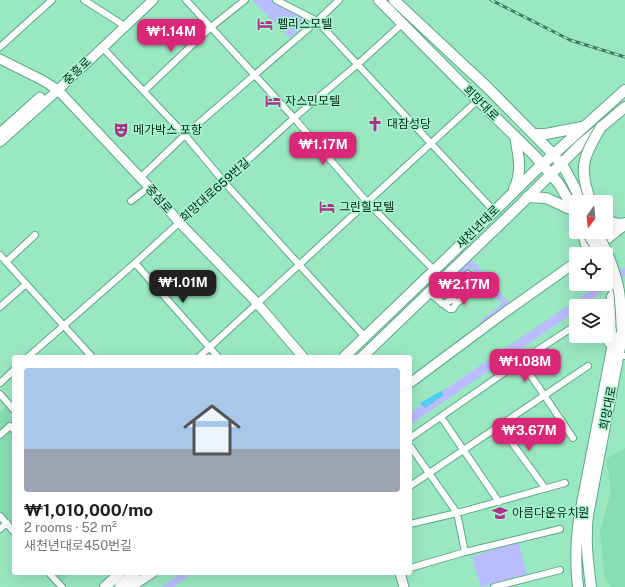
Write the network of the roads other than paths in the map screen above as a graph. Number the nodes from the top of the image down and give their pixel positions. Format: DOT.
graph roads {
  1 [pos="52,0"];
  2 [pos="84,0"];
  3 [pos="146,0"];
  4 [pos="153,0"];
  5 [pos="186,0"];
  6 [pos="245,0"];
  7 [pos="276,0"];
  8 [pos="338,0"];
  9 [pos="379,0"];
  10 [pos="394,0"];
  11 [pos="317,21"];
  12 [pos="120,23"];
  13 [pos="402,24"];
  14 [pos="211,27"];
  15 [pos="102,47"];
  16 [pos="0,48"];
  17 [pos="0,59"];
  18 [pos="358,64"];
  19 [pos="254,76"];
  20 [pos="56,88"];
  21 [pos="625,90"];
  22 [pos="144,91"];
  23 [pos="478,100"];
  24 [pos="623,108"];
  25 [pos="294,118"];
  26 [pos="582,127"];
  27 [pos="601,127"];
  28 [pos="0,133"];
  29 [pos="533,134"];
  30 [pos="185,135"];
  31 [pos="515,136"];
  32 [pos="585,140"];
  33 [pos="0,142"];
  34 [pos="430,144"];
  35 [pos="554,154"];
  36 [pos="542,164"];
  37 [pos="562,166"];
  38 [pos="140,178"];
  39 [pos="554,178"];
  40 [pos="224,182"];
  41 [pos="149,188"];
  42 [pos="582,189"];
  43 [pos="512,193"];
  44 [pos="578,195"];
  45 [pos="587,195"];
  46 [pos="589,195"];
  47 [pos="527,197"];
  48 [pos="130,201"];
  49 [pos="367,202"];
  50 [pos="569,204"];
  51 [pos="569,209"];
  52 [pos="494,212"];
  53 [pos="179,222"];
  54 [pos="613,222"];
  55 [pos="625,224"];
  56 [pos="35,235"];
  57 [pos="593,239"];
  58 [pos="599,247"];
  59 [pos="603,247"];
  60 [pos="0,255"];
  61 [pos="6,262"];
  62 [pos="135,263"];
  63 [pos="299,265"];
  64 [pos="569,267"];
  65 [pos="434,270"];
  66 [pos="613,270"];
  67 [pos="26,284"];
  68 [pos="612,291"];
  69 [pos="429,293"];
  70 [pos="450,300"];
  71 [pos="618,302"];
  72 [pos="257,303"];
  73 [pos="442,304"];
  74 [pos="456,304"];
  75 [pos="0,307"];
  76 [pos="63,325"];
  77 [pos="569,330"];
  78 [pos="618,333"];
  79 [pos="365,337"];
  80 [pos="209,347"];
  81 [pos="625,353"];
  82 [pos="30,355"];
  83 [pos="90,355"];
  84 [pos="201,355"];
  85 [pos="216,355"];
  86 [pos="301,355"];
  87 [pos="346,355"];
  88 [pos="364,355"];
  89 [pos="521,361"];
  90 [pos="588,366"];
  91 [pos="12,372"];
  92 [pos="412,382"];
  93 [pos="0,383"];
  94 [pos="0,394"];
  95 [pos="544,395"];
  96 [pos="12,408"];
  97 [pos="441,417"];
  98 [pos="499,426"];
  99 [pos="12,427"];
  100 [pos="0,435"];
  101 [pos="412,437"];
  102 [pos="573,438"];
  103 [pos="412,449"];
  104 [pos="463,450"];
  105 [pos="428,473"];
  106 [pos="564,483"];
  107 [pos="412,485"];
  108 [pos="588,487"];
  109 [pos="545,488"];
  110 [pos="499,502"];
  111 [pos="457,513"];
  112 [pos="0,516"];
  113 [pos="7,523"];
  114 [pos="412,524"];
  115 [pos="0,529"];
  116 [pos="12,529"];
  117 [pos="560,529"];
  118 [pos="465,552"];
  119 [pos="412,567"];
  120 [pos="560,570"];
  121 [pos="52,575"];
  122 [pos="118,575"];
  123 [pos="133,575"];
  124 [pos="149,575"];
  125 [pos="401,575"];
  126 [pos="62,587"];
  127 [pos="104,587"];
  128 [pos="120,587"];
  129 [pos="131,587"];
  130 [pos="404,587"];
  131 [pos="494,587"];
  132 [pos="578,587"];
  133 [pos="591,587"];
  1 -- 16 [label="street"];
  2 -- 12 [label="street"];
  3 -- 12 [label="main road, 중흥로"];
  4 -- 15 [label="main road, 중흥로"];
  5 -- 14 [label="street"];
  6 -- 14 [label="street"];
  7 -- 11 [label="street"];
  8 -- 11 [label="street"];
  9 -- 13 [label="main road, 희망대로"];
  10 -- 29 [label="main road, 희망대로"];
  11 -- 18 [label="street"];
  11 -- 19 [label="street"];
  12 -- 20 [label="main road, 중흥로"];
  13 -- 18 [label="street, 희망대로659번길"];
  13 -- 23 [label="main road, 희망대로"];
  14 -- 19 [label="street"];
  14 -- 22 [label="street"];
  15 -- 20 [label="main road, 중흥로"];
  15 -- 22 [label="street"];
  17 -- 20 [label="main road, 중섬로"];
  18 -- 25 [label="street, 희망대로659번길"];
  18 -- 34 [label="street"];
  19 -- 25 [label="street"];
  19 -- 30 [label="street"];
  20 -- 28 [label="main road, 중흥로"];
  20 -- 33 [label="main road, 중흥로"];
  20 -- 38 [label="main road, 중섬로"];
  21 -- 26 [label="main road, 새천년대로"];
  22 -- 30 [label="street"];
  23 -- 31 [label="main road, 희망대로"];
  23 -- 34 [label="street"];
  24 -- 27 [label="main road, 새천년대로"];
  25 -- 40 [label="street, 희망대로659번길"];
  25 -- 49 [label="street"];
  26 -- 29 [label="main road"];
  26 -- 35 [label="main road, 새천년대로"];
  27 -- 32 [label="main road, 새천년대로"];
  27 -- 46 [label="main road, bridge"];
  29 -- 35 [label="main road, 희망대로"];
  30 -- 38 [label="street"];
  30 -- 40 [label="street"];
  31 -- 36 [label="main road, 희망대로"];
  31 -- 43 [label="main road"];
  32 -- 37 [label="main road, 새천년대로"];
  32 -- 42 [label="main road"];
  34 -- 49 [label="street"];
  34 -- 52 [label="street"];
  35 -- 36 [label="main road, 새천년대로"];
  35 -- 37 [label="main road, 희망대로"];
  36 -- 39 [label="main road, 희망대로"];
  36 -- 43 [label="main road, 새천년대로"];
  37 -- 39 [label="main road, 새천년대로"];
  37 -- 42 [label="main road"];
  37 -- 44 [label="main road, 희망대로"];
  38 -- 41 [label="main road, 중섬로"];
  39 -- 47 [label="main road, 새천년대로"];
  39 -- 50 [label="main road, 희망대로"];
  40 -- 53 [label="street, 희망대로659번길"];
  40 -- 63 [label="street"];
  41 -- 48 [label="street"];
  41 -- 53 [label="main road, 중섬로"];
  42 -- 45 [label="main road"];
  43 -- 52 [label="main road, 새천년대로"];
  47 -- 51 [label="main road"];
  47 -- 69 [label="main road, 새천년대로"];
  49 -- 63 [label="street"];
  49 -- 65 [label="street"];
  52 -- 65 [label="main road, 새천년대로"];
  53 -- 62 [label="street, 희망대로659번길"];
  53 -- 72 [label="main road, 중섬로"];
  54 -- 55 [label="main road"];
  55 -- 59 [label="main road"];
  56 -- 61 [label="street"];
  57 -- 58 [label="main road, 희망대로, bridge"];
  60 -- 61 [label="street"];
  61 -- 67 [label="street"];
  62 -- 76 [label="street, 희망대로659번길"];
  62 -- 80 [label="street"];
  63 -- 72 [label="street"];
  63 -- 79 [label="street"];
  64 -- 92 [label="main road"];
  65 -- 79 [label="main road, 새천년대로"];
  66 -- 78 [label="main road, 희망대로, bridge"];
  67 -- 75 [label="street"];
  67 -- 76 [label="street"];
  68 -- 78 [label="main road, 희망대로"];
  69 -- 73 [label="street"];
  69 -- 88 [label="main road, 새천년대로"];
  70 -- 73 [label="street"];
  70 -- 74 [label="street"];
  70 -- 74 [label="street"];
  71 -- 108 [label="main road"];
  72 -- 80 [label="street"];
  72 -- 86 [label="main road, 중섬로"];
  73 -- 74 [label="street"];
  76 -- 82 [label="street, 희망대로659번길"];
  76 -- 83 [label="street"];
  77 -- 89 [label="street"];
  78 -- 108 [label="main road, 희망대로"];
  79 -- 87 [label="main road, 새천년대로"];
  80 -- 84 [label="street"];
  80 -- 85 [label="street"];
  81 -- 108 [label="main road"];
  89 -- 95 [label="street"];
  89 -- 97 [label="street"];
  90 -- 95 [label="street"];
  91 -- 93 [label="street"];
  94 -- 96 [label="street"];
  95 -- 98 [label="street"];
  95 -- 102 [label="street"];
  97 -- 101 [label="street"];
  97 -- 104 [label="street"];
  98 -- 104 [label="street"];
  98 -- 109 [label="street"];
  99 -- 100 [label="street"];
  103 -- 105 [label="street"];
  104 -- 105 [label="street"];
  104 -- 110 [label="street"];
  105 -- 107 [label="street"];
  105 -- 111 [label="street"];
  106 -- 109 [label="street"];
  108 -- 132 [label="main road, 희망대로"];
  108 -- 133 [label="main road, 희망대로"];
  109 -- 110 [label="street"];
  110 -- 111 [label="street"];
  111 -- 114 [label="street"];
  111 -- 118 [label="street"];
  112 -- 113 [label="street"];
  113 -- 115 [label="street"];
  113 -- 116 [label="street"];
  117 -- 118 [label="street"];
  118 -- 119 [label="street"];
  120 -- 131 [label="street"];
  121 -- 126 [label="street"];
  122 -- 127 [label="main road"];
  123 -- 128 [label="main road"];
  124 -- 129 [label="main road"];
  125 -- 130 [label="main road"];
}
